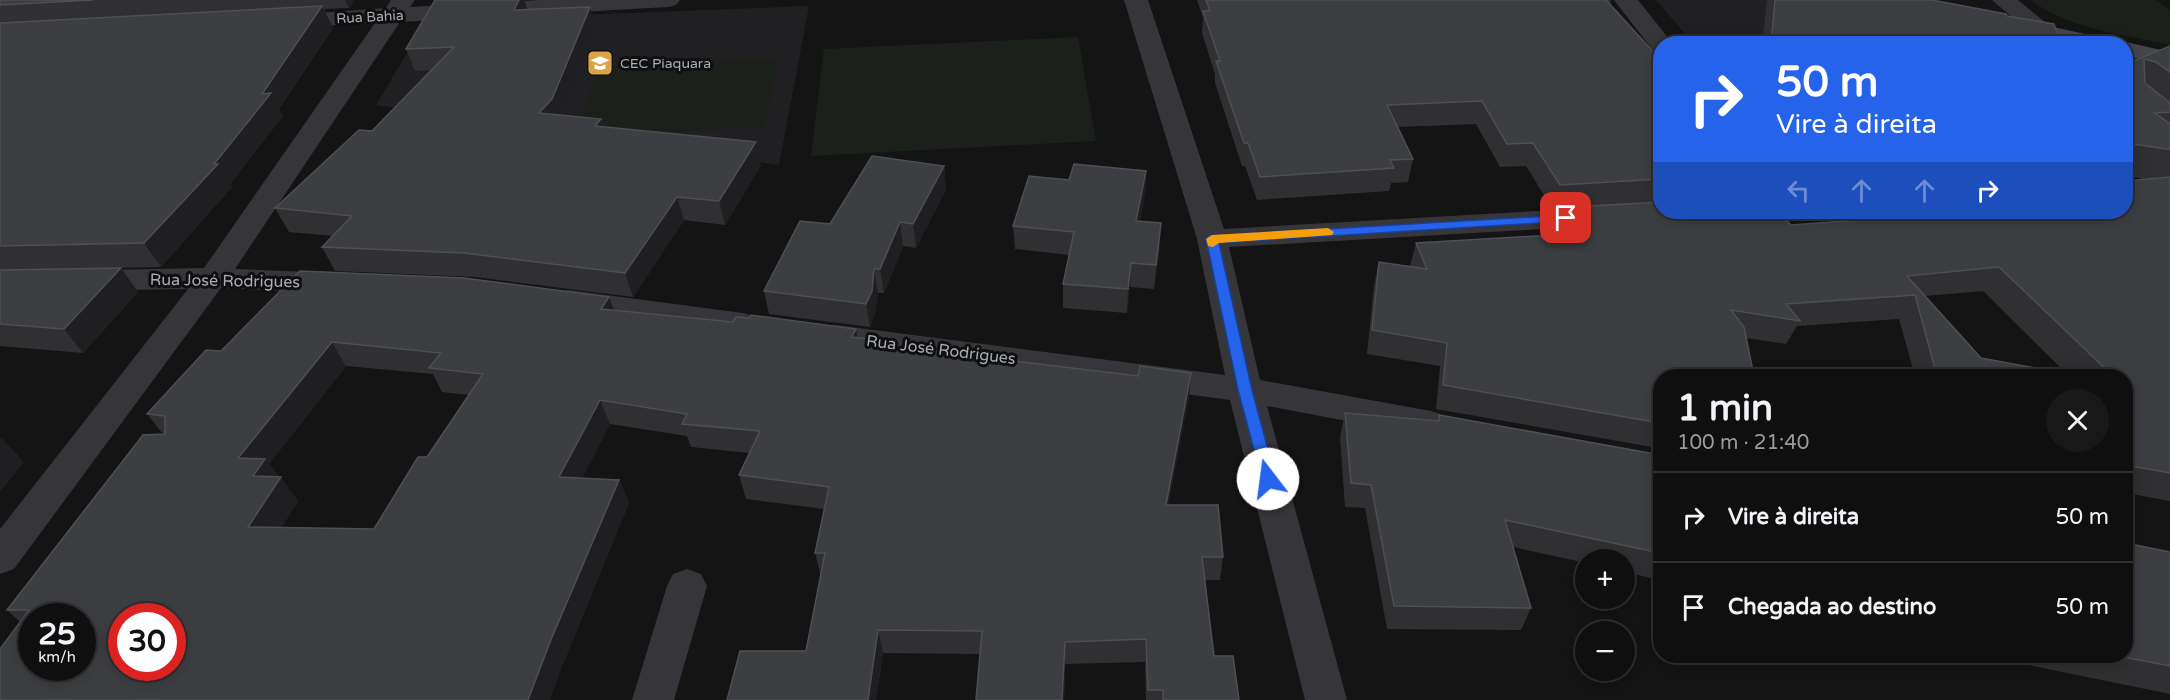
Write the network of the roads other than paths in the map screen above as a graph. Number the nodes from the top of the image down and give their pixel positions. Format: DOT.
graph roads {
  1 [pos="668,0"];
  2 [pos="1136,0"];
  3 [pos="1626,0"];
  4 [pos="2004,0"];
  5 [pos="398,8"];
  6 [pos="1988,19"];
  7 [pos="261,22"];
  8 [pos="1655,36"];
  9 [pos="2044,36"];
  10 [pos="2049,36"];
  11 [pos="2133,51"];
  12 [pos="2170,59"];
  13 [pos="1653,214"];
  14 [pos="1212,239"];
  15 [pos="213,279"];
  16 [pos="0,282"];
  17 [pos="368,285"];
  18 [pos="535,297"];
  19 [pos="772,328"];
  20 [pos="807,333"];
  21 [pos="1245,390"];
  22 [pos="1465,430"];
  23 [pos="0,558"];
  24 [pos="687,586"];
  25 [pos="653,700"];
  26 [pos="1326,700"];
  1 -- 5 [label="street, Rua Bahia"];
  2 -- 14 [label="street"];
  3 -- 8 [label="street"];
  4 -- 10 [label="street"];
  5 -- 7 [label="street, Rua Bahia"];
  5 -- 15 [label="street"];
  6 -- 9 [label="street"];
  11 -- 12 [label="street"];
  13 -- 14 [label="street"];
  14 -- 21 [label="street"];
  15 -- 16 [label="street, Rua José Rodrigues"];
  15 -- 17 [label="street, Rua José Rodrigues"];
  15 -- 23 [label="street"];
  18 -- 19 [label="street"];
  20 -- 21 [label="street, Rua José Rodrigues"];
  21 -- 22 [label="street, Rua José Rodrigues"];
  21 -- 26 [label="street"];
  24 -- 25 [label="street"];
}
